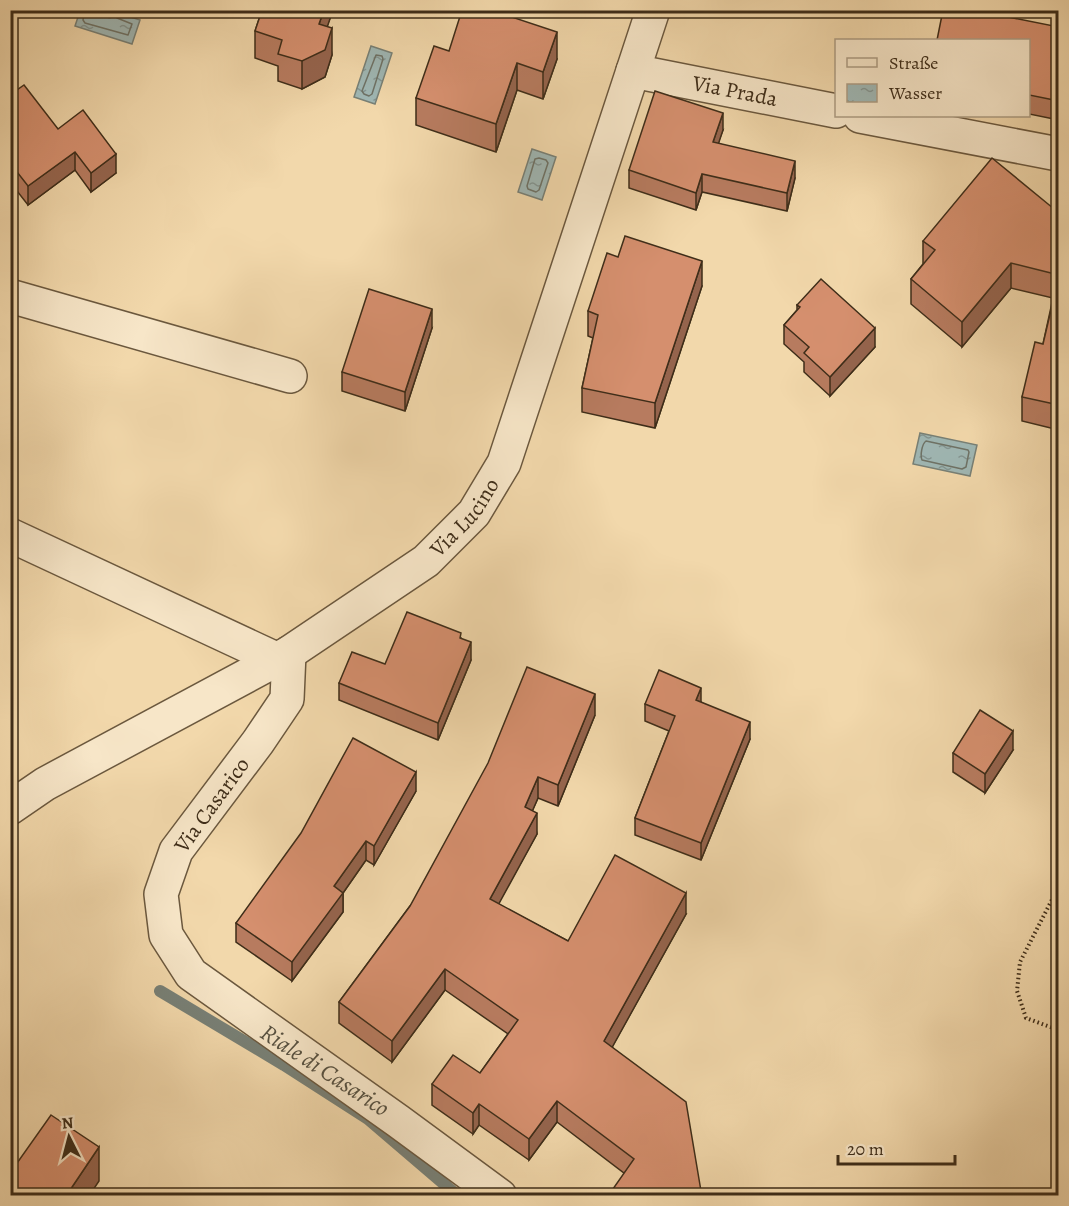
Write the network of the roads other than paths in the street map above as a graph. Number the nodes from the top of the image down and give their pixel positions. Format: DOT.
graph roads {
  1 [pos="653,10"];
  2 [pos="633,71"];
  3 [pos="835,111"];
  4 [pos="865,117"];
  5 [pos="1059,154"];
  6 [pos="10,296"];
  7 [pos="290,376"];
  8 [pos="10,535"];
  9 [pos="283,656"];
  10 [pos="10,808"];
  11 [pos="500,1196"];
  1 -- 2 [label="street, Via Lucino"];
  2 -- 3 [label="street, Via Prada"];
  2 -- 9 [label="street, Via Lucino"];
  4 -- 5 [label="street"];
  6 -- 7 [label="street"];
  8 -- 9 [label="street"];
  9 -- 10 [label="street, Via Lucino"];
  9 -- 11 [label="street, Via Casarico"];
}
